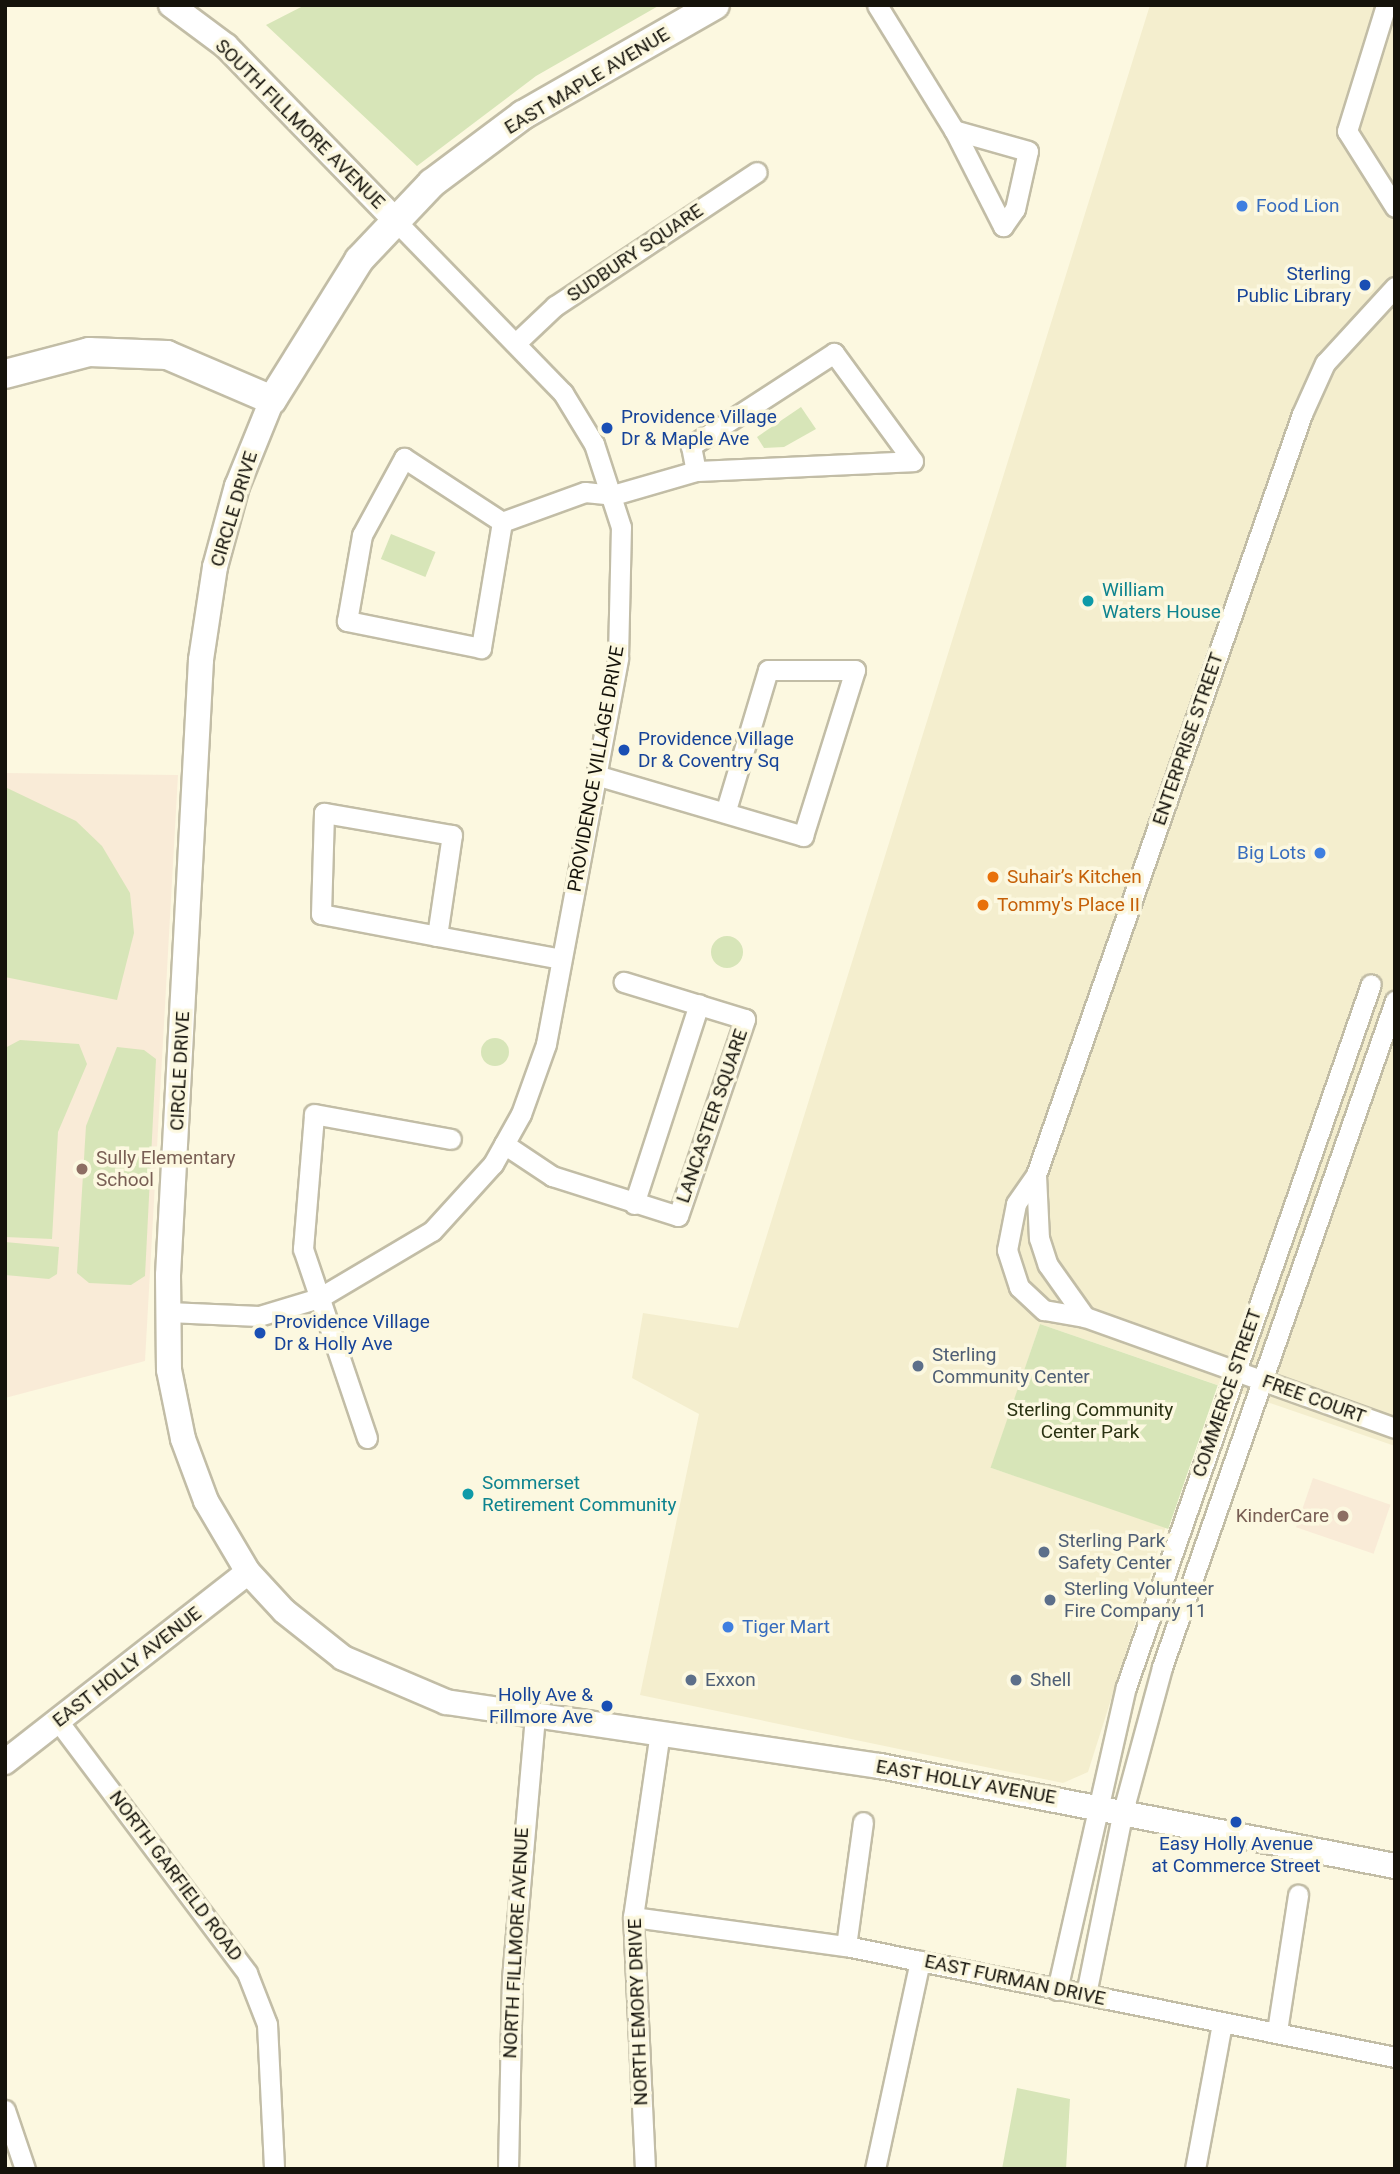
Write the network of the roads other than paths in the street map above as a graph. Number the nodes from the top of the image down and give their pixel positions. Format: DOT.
graph roads {
  1 [pos="171,5"];
  2 [pos="715,5"];
  3 [pos="877,5"];
  4 [pos="1386,5"];
  5 [pos="954,130"];
  6 [pos="757,172"];
  7 [pos="1395,207"];
  8 [pos="395,220"];
  9 [pos="1395,287"];
  10 [pos="519,340"];
  11 [pos="5,374"];
  12 [pos="272,400"];
  13 [pos="696,471"];
  14 [pos="613,495"];
  15 [pos="502,522"];
  16 [pos="596,775"];
  17 [pos="726,810"];
  18 [pos="437,936"];
  19 [pos="561,959"];
  20 [pos="624,982"];
  21 [pos="1371,984"];
  22 [pos="1395,1001"];
  23 [pos="699,1004"];
  24 [pos="451,1139"];
  25 [pos="504,1144"];
  26 [pos="1036,1175"];
  27 [pos="634,1204"];
  28 [pos="319,1297"];
  29 [pos="168,1312"];
  30 [pos="1085,1317"];
  31 [pos="1233,1370"];
  32 [pos="1264,1381"];
  33 [pos="1395,1428"];
  34 [pos="367,1438"];
  35 [pos="248,1572"];
  36 [pos="535,1718"];
  37 [pos="58,1721"];
  38 [pos="660,1732"];
  39 [pos="5,1762"];
  40 [pos="1097,1805"];
  41 [pos="1123,1811"];
  42 [pos="863,1822"];
  43 [pos="1395,1866"];
  44 [pos="1298,1895"];
  45 [pos="633,1917"];
  46 [pos="846,1946"];
  47 [pos="920,1961"];
  48 [pos="1057,1990"];
  49 [pos="1086,1994"];
  50 [pos="1222,2024"];
  51 [pos="1278,2031"];
  52 [pos="1395,2057"];
  53 [pos="5,2110"];
  54 [pos="25,2169"];
  55 [pos="274,2169"];
  56 [pos="508,2169"];
  57 [pos="645,2169"];
  58 [pos="875,2169"];
  59 [pos="1195,2169"];
  1 -- 8 [label="street, SOUTH FILLMORE AVENUE"];
  2 -- 8 [label="main road, EAST MAPLE AVENUE"];
  3 -- 5 [label="street"];
  4 -- 7 [label="street"];
  5 -- 5 [label="street"];
  6 -- 10 [label="street, SUDBURY SQUARE"];
  8 -- 10 [label="street, PROVIDENCE VILLAGE DRIVE"];
  8 -- 12 [label="main road, EAST MAPLE AVENUE"];
  9 -- 26 [label="street, ENTERPRISE STREET"];
  10 -- 14 [label="street, PROVIDENCE VILLAGE DRIVE"];
  11 -- 12 [label="main road"];
  12 -- 29 [label="street, CIRCLE DRIVE"];
  13 -- 13 [label="street"];
  13 -- 14 [label="street"];
  14 -- 15 [label="street"];
  14 -- 16 [label="street, PROVIDENCE VILLAGE DRIVE"];
  15 -- 15 [label="street"];
  16 -- 17 [label="street"];
  16 -- 19 [label="street, PROVIDENCE VILLAGE DRIVE"];
  17 -- 17 [label="street"];
  18 -- 18 [label="street"];
  18 -- 19 [label="street"];
  19 -- 25 [label="street, PROVIDENCE VILLAGE DRIVE"];
  20 -- 23 [label="street, LANCASTER SQUARE"];
  21 -- 31 [label="street, COMMERCE STREET"];
  22 -- 32 [label="street, COMMERCE STREET"];
  23 -- 27 [label="street"];
  23 -- 27 [label="street, LANCASTER SQUARE"];
  24 -- 28 [label="street"];
  25 -- 27 [label="street, LANCASTER SQUARE"];
  25 -- 28 [label="street, PROVIDENCE VILLAGE DRIVE"];
  26 -- 30 [label="street, ENTERPRISE STREET"];
  26 -- 30 [label="street, ENTERPRISE STREET"];
  28 -- 29 [label="street, PROVIDENCE VILLAGE DRIVE"];
  28 -- 34 [label="street"];
  29 -- 35 [label="street, CIRCLE DRIVE"];
  30 -- 31 [label="street, ENTERPRISE STREET"];
  31 -- 32 [label="street, FREE COURT"];
  31 -- 40 [label="street, COMMERCE STREET"];
  32 -- 33 [label="street, FREE COURT"];
  32 -- 41 [label="street, COMMERCE STREET"];
  35 -- 36 [label="street, CIRCLE DRIVE"];
  35 -- 37 [label="street, EAST HOLLY AVENUE"];
  36 -- 38 [label="street, EAST HOLLY AVENUE"];
  36 -- 56 [label="street, NORTH FILLMORE AVENUE"];
  37 -- 39 [label="street, EAST HOLLY AVENUE"];
  37 -- 55 [label="street, NORTH GARFIELD ROAD"];
  38 -- 40 [label="street, EAST HOLLY AVENUE"];
  38 -- 45 [label="street, NORTH EMORY DRIVE"];
  40 -- 41 [label="street, EAST HOLLY AVENUE"];
  40 -- 48 [label="street, COMMERCE STREET"];
  41 -- 43 [label="street, EAST HOLLY AVENUE"];
  41 -- 49 [label="street, COMMERCE STREET"];
  42 -- 46 [label="street"];
  44 -- 51 [label="street"];
  45 -- 46 [label="street, EAST FURMAN DRIVE"];
  45 -- 57 [label="street, NORTH EMORY DRIVE"];
  46 -- 47 [label="street, EAST FURMAN DRIVE"];
  47 -- 48 [label="street, EAST FURMAN DRIVE"];
  47 -- 58 [label="street"];
  48 -- 49 [label="street, EAST FURMAN DRIVE"];
  49 -- 50 [label="street, EAST FURMAN DRIVE"];
  50 -- 51 [label="street, EAST FURMAN DRIVE"];
  50 -- 59 [label="street"];
  51 -- 52 [label="street, EAST FURMAN DRIVE"];
  53 -- 54 [label="street"];
}
